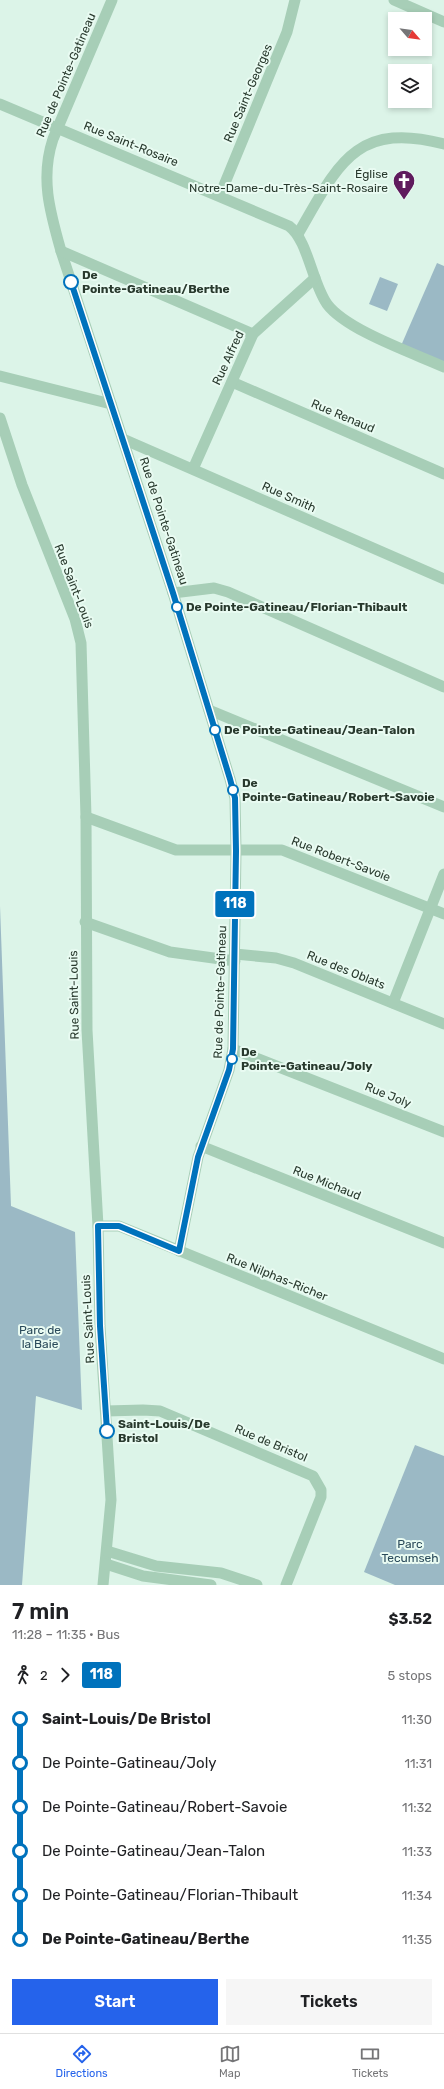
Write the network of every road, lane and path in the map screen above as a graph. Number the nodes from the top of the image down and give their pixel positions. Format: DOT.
graph roads {
  1 [pos="112,0"];
  2 [pos="295,0"];
  3 [pos="394,0"];
  4 [pos="444,22"];
  5 [pos="0,104"];
  6 [pos="56,128"];
  7 [pos="444,144"];
  8 [pos="220,195"];
  9 [pos="298,234"];
  10 [pos="61,250"];
  11 [pos="315,278"];
  12 [pos="253,334"];
  13 [pos="444,367"];
  14 [pos="0,376"];
  15 [pos="232,382"];
  16 [pos="111,404"];
  17 [pos="0,418"];
  18 [pos="123,439"];
  19 [pos="193,469"];
  20 [pos="444,474"];
  21 [pos="444,579"];
  22 [pos="173,593"];
  23 [pos="444,687"];
  24 [pos="209,710"];
  25 [pos="444,807"];
  26 [pos="86,817"];
  27 [pos="236,851"];
  28 [pos="444,874"];
  29 [pos="430,909"];
  30 [pos="444,914"];
  31 [pos="85,922"];
  32 [pos="235,958"];
  33 [pos="393,1003"];
  34 [pos="444,1024"];
  35 [pos="233,1049"];
  36 [pos="444,1132"];
  37 [pos="201,1146"];
  38 [pos="98,1226"];
  39 [pos="444,1243"];
  40 [pos="179,1251"];
  41 [pos="444,1359"];
  42 [pos="106,1411"];
  43 [pos="107,1551"];
  44 [pos="106,1564"];
  45 [pos="103,1585"];
  46 [pos="211,1585"];
  47 [pos="257,1585"];
  48 [pos="286,1585"];
  1 -- 6 [label="street, Rue de Pointe-Gatineau"];
  2 -- 8 [label="street, Rue Saint-Georges"];
  3 -- 4 [label="street"];
  5 -- 6 [label="street, Rue Saint-Rosaire"];
  6 -- 8 [label="street, Rue Saint-Rosaire"];
  6 -- 10 [label="street, Rue de Pointe-Gatineau"];
  7 -- 9 [label="street"];
  8 -- 9 [label="street, Rue Saint-Rosaire"];
  9 -- 11 [label="street"];
  10 -- 12 [label="street"];
  10 -- 16 [label="street, Rue de Pointe-Gatineau"];
  11 -- 12 [label="street, Rue Alfred"];
  11 -- 13 [label="street"];
  12 -- 15 [label="street, Rue Alfred"];
  14 -- 16 [label="street"];
  15 -- 19 [label="street, Rue Alfred"];
  15 -- 20 [label="street, Rue Renaud"];
  16 -- 18 [label="street, Rue de Pointe-Gatineau"];
  17 -- 26 [label="street, Rue Saint-Louis"];
  18 -- 19 [label="street, Rue Smith"];
  18 -- 22 [label="street, Rue de Pointe-Gatineau"];
  19 -- 21 [label="street, Rue Smith"];
  22 -- 23 [label="street"];
  22 -- 24 [label="street, Rue de Pointe-Gatineau"];
  24 -- 25 [label="street"];
  24 -- 27 [label="street, Rue de Pointe-Gatineau"];
  26 -- 27 [label="street, Rue Robert-Savoie"];
  26 -- 31 [label="street, Rue Saint-Louis"];
  27 -- 29 [label="street, Rue Robert-Savoie"];
  27 -- 32 [label="street, Rue de Pointe-Gatineau"];
  28 -- 29 [label="street"];
  29 -- 30 [label="street, Rue Robert-Savoie"];
  29 -- 33 [label="street"];
  31 -- 32 [label="street, Rue des Oblats"];
  31 -- 38 [label="street, Rue Saint-Louis"];
  32 -- 33 [label="street, Rue des Oblats"];
  32 -- 35 [label="street, Rue de Pointe-Gatineau"];
  33 -- 34 [label="street, Rue des Oblats"];
  35 -- 36 [label="street, Rue Joly"];
  35 -- 37 [label="street, Rue de Pointe-Gatineau"];
  37 -- 39 [label="street, Rue Michaud"];
  37 -- 40 [label="street, Rue de Pointe-Gatineau"];
  38 -- 40 [label="street, Rue Nilphas-Richer"];
  38 -- 42 [label="street, Rue Saint-Louis"];
  40 -- 41 [label="street, Rue Nilphas-Richer"];
  42 -- 43 [label="street, Rue Saint-Louis"];
  42 -- 48 [label="street, Rue de Bristol"];
  43 -- 44 [label="street, Rue Saint-Louis"];
  43 -- 47 [label="street"];
  44 -- 45 [label="street, Rue Saint-Louis"];
  44 -- 46 [label="street"];
}
